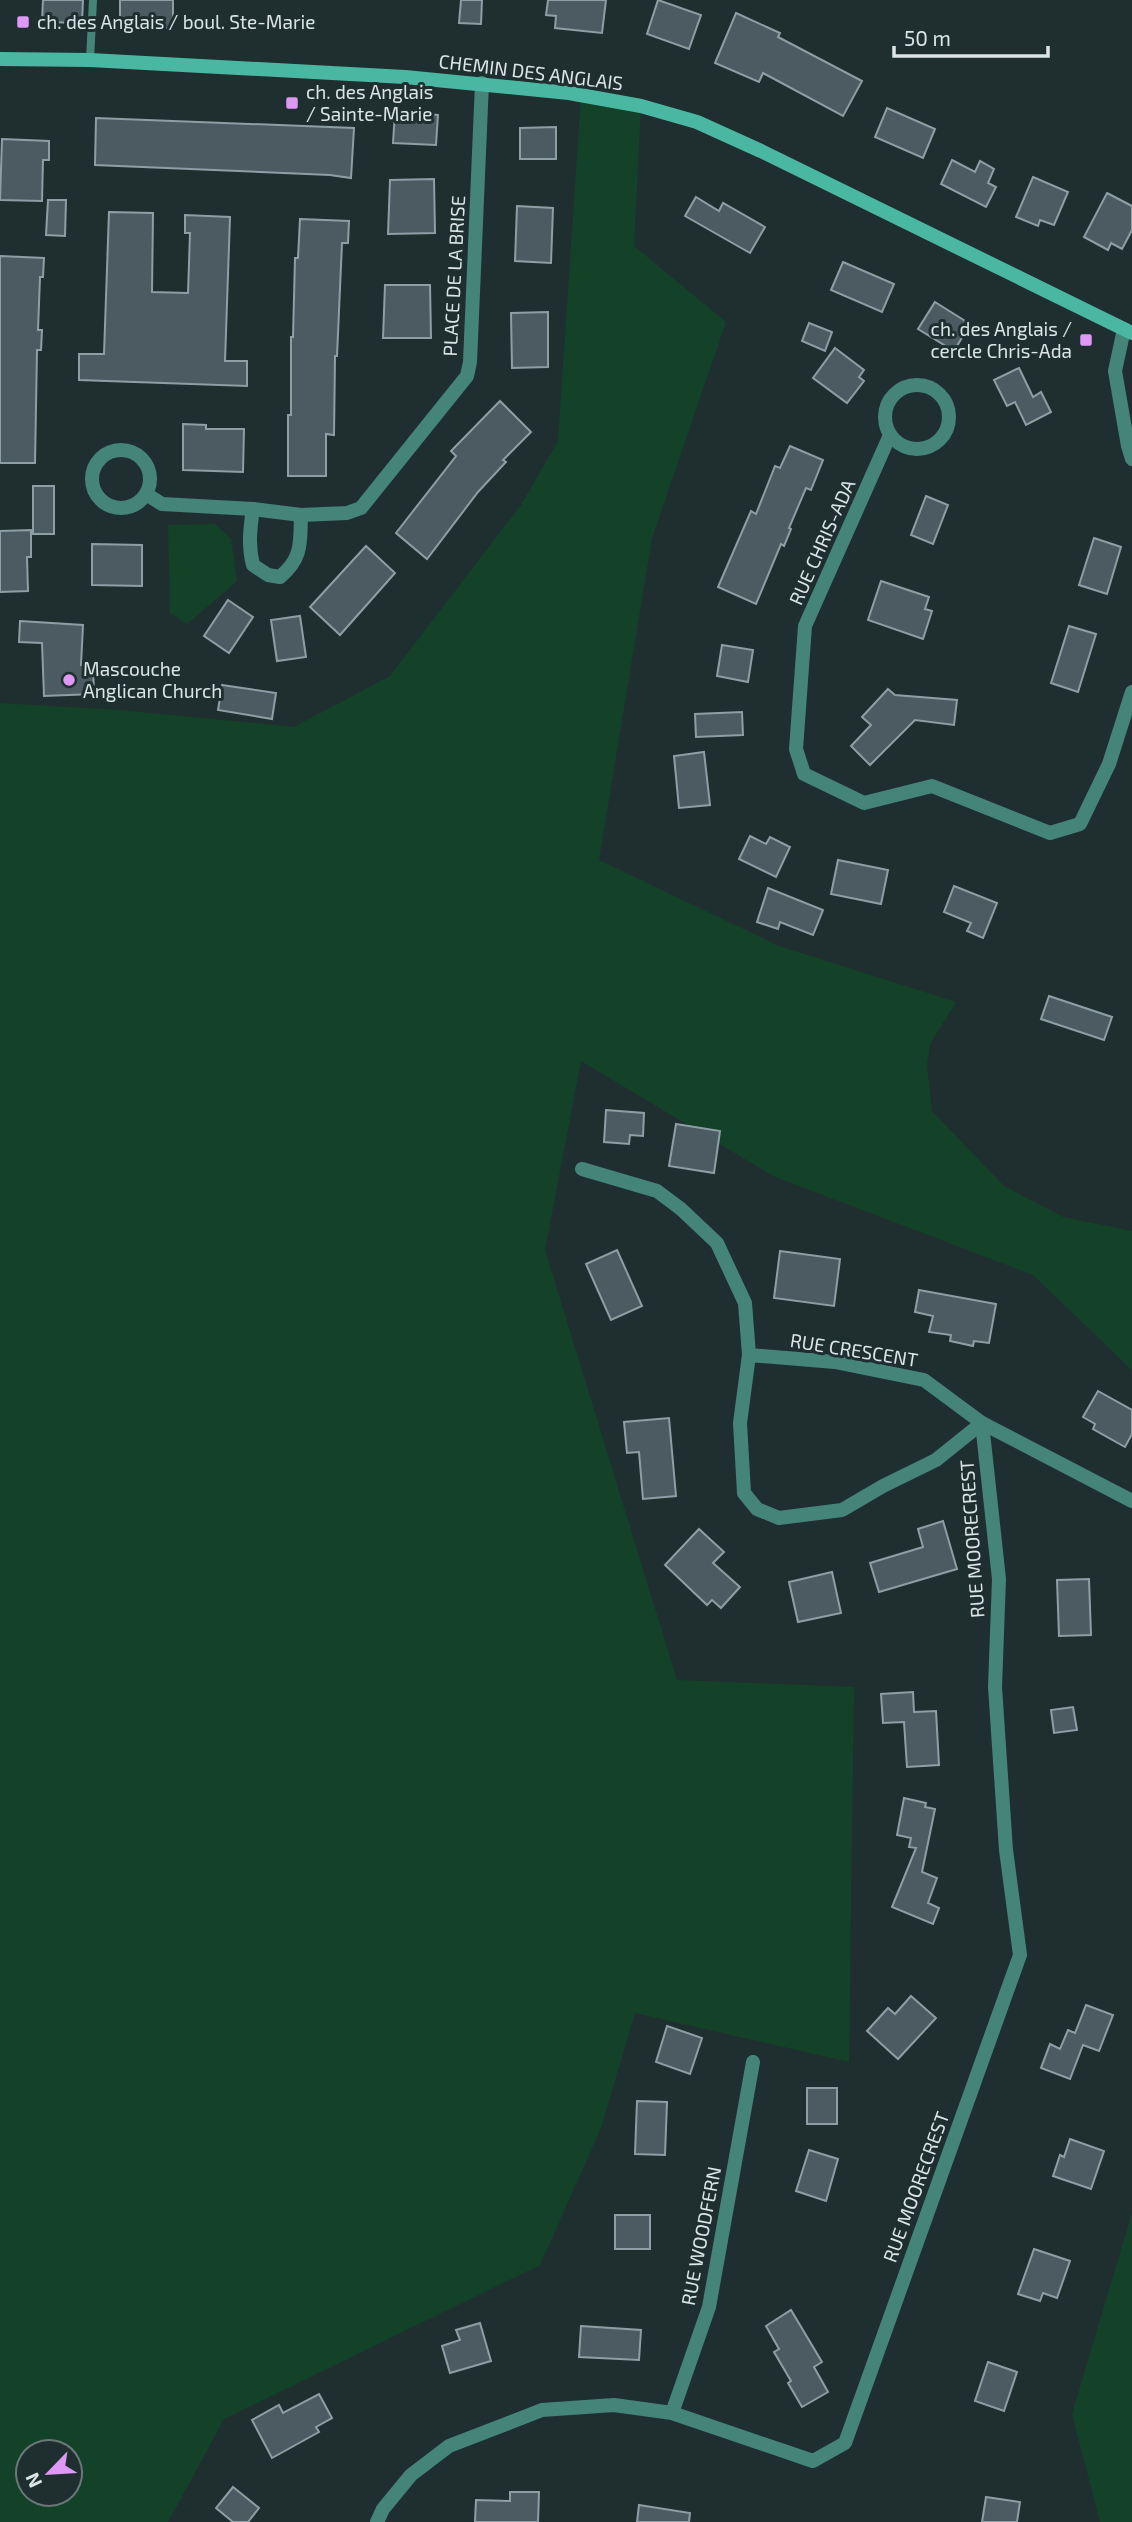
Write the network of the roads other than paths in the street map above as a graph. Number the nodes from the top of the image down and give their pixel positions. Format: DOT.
graph roads {
  1 [pos="93,0"];
  2 [pos="0,59"];
  3 [pos="90,60"];
  4 [pos="482,83"];
  5 [pos="1128,331"];
  6 [pos="890,435"];
  7 [pos="1132,459"];
  8 [pos="146,494"];
  9 [pos="253,509"];
  10 [pos="301,515"];
  11 [pos="1132,692"];
  12 [pos="582,1169"];
  13 [pos="749,1355"];
  14 [pos="982,1423"];
  15 [pos="1132,1501"];
  16 [pos="753,2062"];
  17 [pos="672,2413"];
  18 [pos="377,2522"];
  1 -- 3 [label="lane"];
  2 -- 3 [label="street, CHEMIN DES ANGLAIS"];
  3 -- 4 [label="street, CHEMIN DES ANGLAIS"];
  4 -- 5 [label="street, CHEMIN DES ANGLAIS"];
  4 -- 10 [label="street, PLACE DE LA BRISE"];
  5 -- 7 [label="street"];
  6 -- 6 [label="street, RUE CHRIS-ADA"];
  6 -- 11 [label="street, RUE CHRIS-ADA"];
  8 -- 8 [label="street"];
  8 -- 9 [label="street, PLACE DE LA BRISE"];
  9 -- 10 [label="street, PLACE DE LA BRISE"];
  9 -- 10 [label="street"];
  12 -- 13 [label="street"];
  13 -- 14 [label="street, RUE CRESCENT"];
  13 -- 14 [label="street"];
  14 -- 15 [label="street, RUE CRESCENT"];
  14 -- 17 [label="street, RUE MOORECREST"];
  16 -- 17 [label="street, RUE WOODFERN"];
  17 -- 18 [label="street, RUE MOORECREST"];
}
